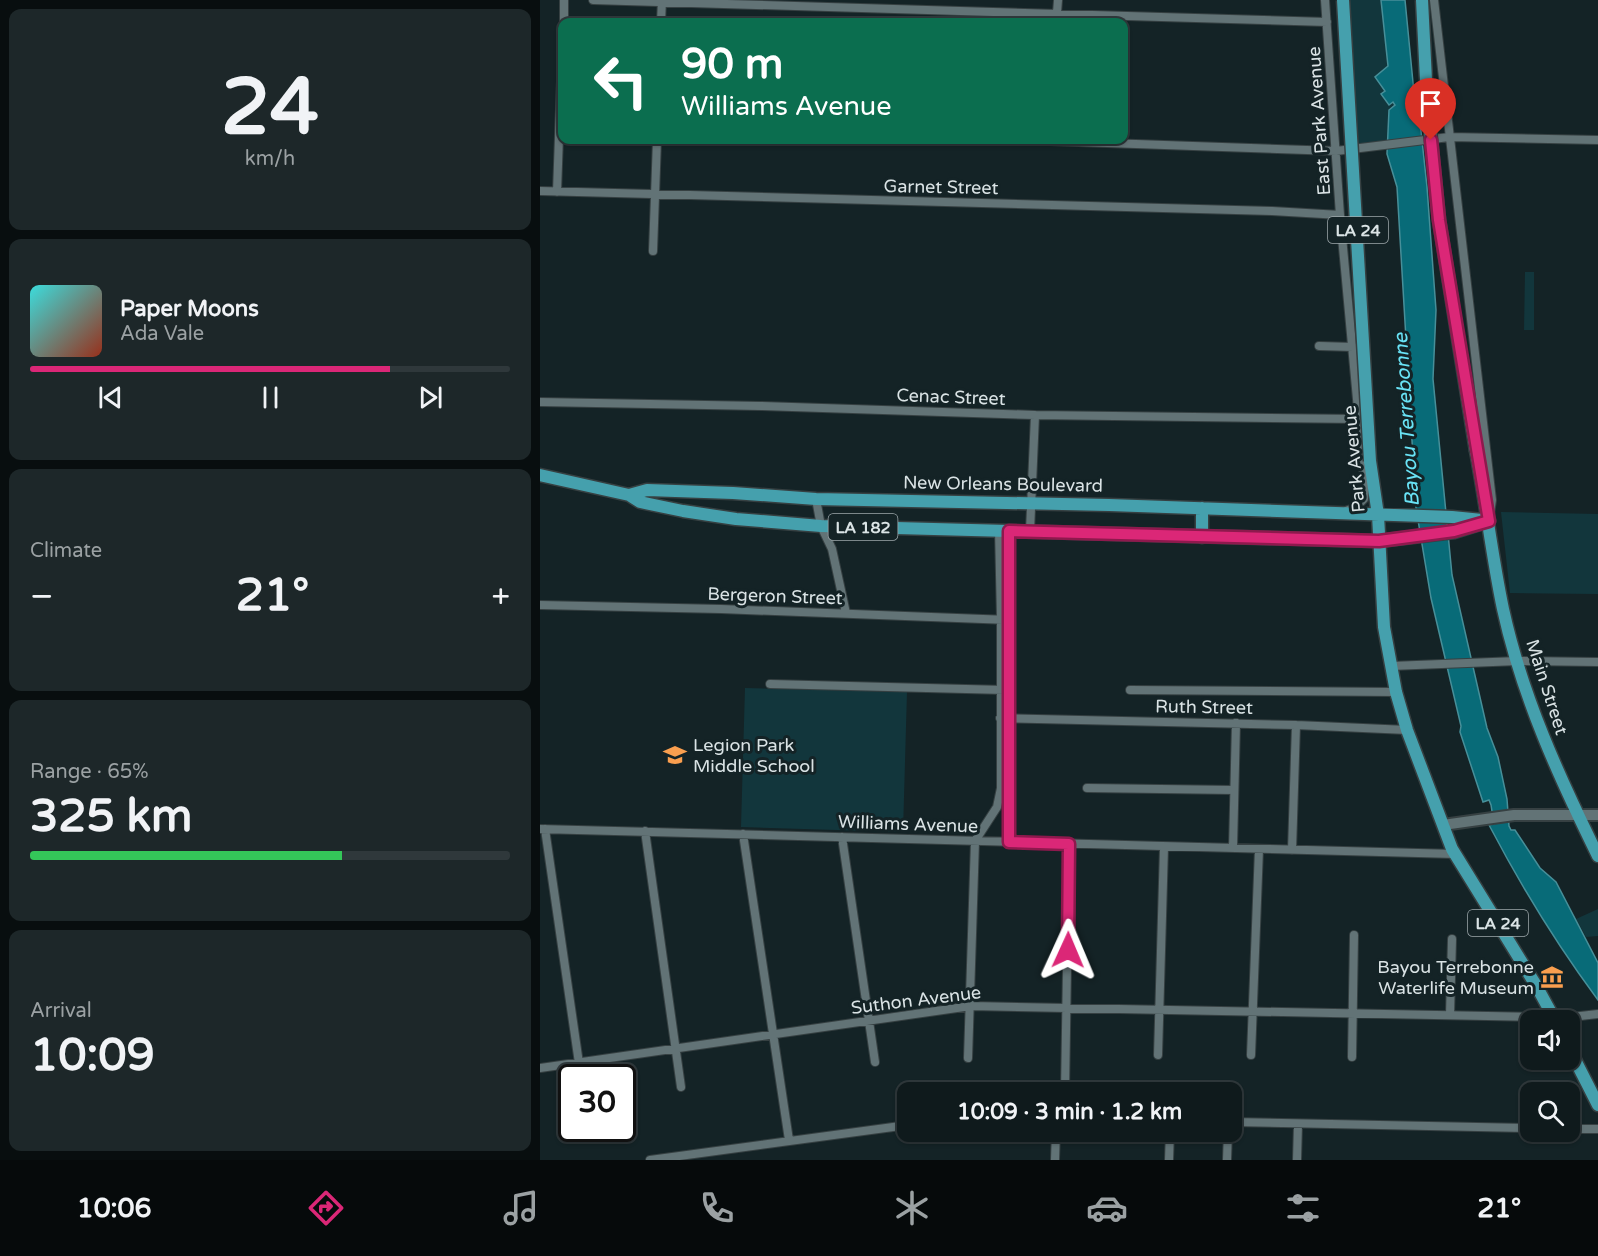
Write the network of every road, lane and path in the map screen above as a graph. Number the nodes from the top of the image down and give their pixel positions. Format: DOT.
graph roads {
  1 [pos="564,0"];
  2 [pos="593,0"];
  3 [pos="1058,0"];
  4 [pos="1325,0"];
  5 [pos="1343,0"];
  6 [pos="1422,0"];
  7 [pos="1434,0"];
  8 [pos="662,1"];
  9 [pos="1057,13"];
  10 [pos="564,18"];
  11 [pos="661,18"];
  12 [pos="1327,22"];
  13 [pos="1449,137"];
  14 [pos="1598,140"];
  15 [pos="559,144"];
  16 [pos="657,144"];
  17 [pos="1128,144"];
  18 [pos="1336,151"];
  19 [pos="540,191"];
  20 [pos="557,192"];
  21 [pos="655,195"];
  22 [pos="1340,215"];
  23 [pos="653,251"];
  24 [pos="1319,346"];
  25 [pos="1353,346"];
  26 [pos="540,402"];
  27 [pos="1035,415"];
  28 [pos="1360,419"];
  29 [pos="540,475"];
  30 [pos="629,495"];
  31 [pos="816,499"];
  32 [pos="1031,503"];
  33 [pos="1202,508"];
  34 [pos="1340,513"];
  35 [pos="1378,515"];
  36 [pos="1489,521"];
  37 [pos="821,526"];
  38 [pos="1004,531"];
  39 [pos="1030,531"];
  40 [pos="1202,537"];
  41 [pos="1379,541"];
  42 [pos="540,605"];
  43 [pos="846,613"];
  44 [pos="1005,620"];
  45 [pos="1518,661"];
  46 [pos="1598,662"];
  47 [pos="1391,666"];
  48 [pos="770,684"];
  49 [pos="1005,690"];
  50 [pos="1130,690"];
  51 [pos="1396,692"];
  52 [pos="1005,718"];
  53 [pos="1236,723"];
  54 [pos="1296,724"];
  55 [pos="1407,730"];
  56 [pos="1005,783"];
  57 [pos="1087,788"];
  58 [pos="1234,790"];
  59 [pos="1578,814"];
  60 [pos="1598,815"];
  61 [pos="1443,825"];
  62 [pos="542,829"];
  63 [pos="645,831"];
  64 [pos="743,834"];
  65 [pos="842,837"];
  66 [pos="975,841"];
  67 [pos="1009,842"];
  68 [pos="1069,844"];
  69 [pos="1164,847"];
  70 [pos="1233,848"];
  71 [pos="1258,849"];
  72 [pos="1292,850"];
  73 [pos="1455,854"];
  74 [pos="1598,856"];
  75 [pos="1354,935"];
  76 [pos="1452,939"];
  77 [pos="968,1006"];
  78 [pos="1067,1009"];
  79 [pos="1159,1010"];
  80 [pos="1550,1010"];
  81 [pos="1253,1012"];
  82 [pos="1352,1014"];
  83 [pos="1596,1014"];
  84 [pos="1450,1015"];
  85 [pos="1580,1015"];
  86 [pos="1520,1017"];
  87 [pos="869,1020"];
  88 [pos="772,1034"];
  89 [pos="676,1048"];
  90 [pos="1158,1055"];
  91 [pos="1251,1055"];
  92 [pos="1352,1057"];
  93 [pos="968,1058"];
  94 [pos="875,1062"];
  95 [pos="579,1063"];
  96 [pos="540,1068"];
  97 [pos="1580,1070"];
  98 [pos="1065,1082"];
  99 [pos="681,1087"];
  100 [pos="1598,1105"];
  101 [pos="1242,1122"];
  102 [pos="1298,1124"];
  103 [pos="897,1126"];
  104 [pos="1520,1128"];
  105 [pos="1580,1129"];
  106 [pos="1598,1130"];
  107 [pos="789,1140"];
  108 [pos="1056,1142"];
  109 [pos="1170,1142"];
  110 [pos="1228,1142"];
  111 [pos="650,1160"];
  112 [pos="1055,1160"];
  113 [pos="1169,1160"];
  114 [pos="1227,1160"];
  115 [pos="1297,1160"];
  1 -- 10 [label="street"];
  2 -- 8 [label="street"];
  3 -- 9 [label="street"];
  4 -- 12 [label="street, East Park Avenue"];
  5 -- 35 [label="main road, Park Avenue / LA 24, bridge"];
  6 -- 36 [label="main road, Main Street, bridge"];
  7 -- 13 [label="street, Main Street"];
  8 -- 9 [label="street"];
  8 -- 11 [label="street"];
  9 -- 12 [label="street"];
  12 -- 18 [label="street, East Park Avenue"];
  13 -- 14 [label="street"];
  13 -- 18 [label="street"];
  13 -- 36 [label="street, Main Street"];
  15 -- 20 [label="street"];
  16 -- 21 [label="street"];
  17 -- 18 [label="street"];
  18 -- 22 [label="street, East Park Avenue"];
  19 -- 20 [label="street, Garnet Street"];
  20 -- 21 [label="street, Garnet Street"];
  21 -- 22 [label="street, Garnet Street"];
  21 -- 23 [label="street"];
  22 -- 25 [label="street, East Park Avenue"];
  24 -- 25 [label="street"];
  25 -- 28 [label="street, East Park Avenue"];
  26 -- 27 [label="street, Cenac Street"];
  27 -- 28 [label="street, Cenac Street"];
  27 -- 32 [label="street"];
  28 -- 34 [label="street, East Park Avenue"];
  29 -- 30 [label="main road, New Orleans Boulevard / LA 182"];
  30 -- 31 [label="main road, New Orleans Boulevard / LA 182"];
  30 -- 37 [label="main road, New Orleans Boulevard / LA 182"];
  31 -- 32 [label="main road, New Orleans Boulevard / LA 182"];
  31 -- 37 [label="street"];
  32 -- 33 [label="main road, New Orleans Boulevard / LA 182"];
  32 -- 39 [label="street"];
  33 -- 34 [label="main road, New Orleans Boulevard / LA 182"];
  33 -- 40 [label="main road"];
  34 -- 35 [label="main road, New Orleans Boulevard / LA 182"];
  35 -- 36 [label="main road, LA 182"];
  35 -- 41 [label="main road, Park Avenue / LA 24"];
  36 -- 41 [label="main road, LA 182"];
  36 -- 45 [label="main road, Main Street"];
  37 -- 38 [label="main road, New Orleans Boulevard / LA 182"];
  37 -- 43 [label="street"];
  38 -- 39 [label="main road, New Orleans Boulevard / LA 182"];
  38 -- 44 [label="street"];
  39 -- 40 [label="main road, New Orleans Boulevard / LA 182"];
  40 -- 41 [label="main road, New Orleans Boulevard / LA 182"];
  41 -- 47 [label="main road, Park Avenue / LA 24"];
  42 -- 43 [label="street, Bergeron Street"];
  43 -- 44 [label="street, Bergeron Street"];
  44 -- 49 [label="street"];
  45 -- 46 [label="street"];
  45 -- 47 [label="street"];
  45 -- 59 [label="main road, Main Street"];
  47 -- 51 [label="main road, Park Avenue / LA 24"];
  48 -- 49 [label="street"];
  49 -- 52 [label="street"];
  50 -- 51 [label="street"];
  51 -- 55 [label="main road, Park Avenue / LA 24"];
  52 -- 53 [label="street, Ruth Street"];
  52 -- 56 [label="street"];
  53 -- 54 [label="street, Ruth Street"];
  53 -- 58 [label="street"];
  54 -- 55 [label="street, Ruth Street"];
  54 -- 72 [label="street"];
  55 -- 61 [label="main road, Park Avenue / LA 24"];
  56 -- 66 [label="street"];
  56 -- 67 [label="street"];
  57 -- 58 [label="street"];
  58 -- 70 [label="street"];
  59 -- 60 [label="main road"];
  59 -- 61 [label="main road"];
  59 -- 74 [label="main road, Main Street"];
  61 -- 73 [label="main road, Park Avenue / LA 24"];
  62 -- 63 [label="street, Williams Avenue"];
  62 -- 95 [label="street"];
  63 -- 64 [label="street, Williams Avenue"];
  63 -- 89 [label="street"];
  64 -- 65 [label="street, Williams Avenue"];
  64 -- 88 [label="street"];
  65 -- 66 [label="street, Williams Avenue"];
  65 -- 87 [label="street"];
  66 -- 67 [label="street, Williams Avenue"];
  66 -- 77 [label="street"];
  67 -- 68 [label="street, Williams Avenue"];
  68 -- 69 [label="street, Williams Avenue"];
  68 -- 78 [label="street"];
  69 -- 70 [label="street, Williams Avenue"];
  69 -- 79 [label="street"];
  70 -- 71 [label="street, Williams Avenue"];
  71 -- 72 [label="street, Williams Avenue"];
  71 -- 81 [label="street"];
  72 -- 73 [label="street, Williams Avenue"];
  73 -- 80 [label="main road, Park Avenue / LA 24"];
  75 -- 82 [label="street"];
  76 -- 84 [label="street"];
  77 -- 78 [label="street, Suthon Avenue"];
  77 -- 87 [label="street, Suthon Avenue"];
  77 -- 93 [label="street"];
  78 -- 79 [label="street, Suthon Avenue"];
  78 -- 98 [label="street"];
  79 -- 81 [label="street, Suthon Avenue"];
  79 -- 90 [label="street"];
  81 -- 82 [label="street, Suthon Avenue"];
  81 -- 91 [label="street"];
  82 -- 84 [label="street, Suthon Avenue"];
  82 -- 92 [label="street"];
  83 -- 85 [label="street, Suthon Avenue"];
  84 -- 86 [label="street, Suthon Avenue"];
  87 -- 88 [label="street, Suthon Avenue"];
  87 -- 94 [label="street"];
  88 -- 89 [label="street, Suthon Avenue"];
  88 -- 107 [label="street"];
  89 -- 95 [label="street, Suthon Avenue"];
  89 -- 99 [label="street"];
  95 -- 96 [label="street, Suthon Avenue"];
  97 -- 100 [label="main road"];
  101 -- 102 [label="street"];
  102 -- 104 [label="street"];
  102 -- 115 [label="street"];
  103 -- 107 [label="street"];
  105 -- 106 [label="street"];
  107 -- 111 [label="street"];
  108 -- 112 [label="street"];
  109 -- 113 [label="street"];
  110 -- 114 [label="street"];
}
